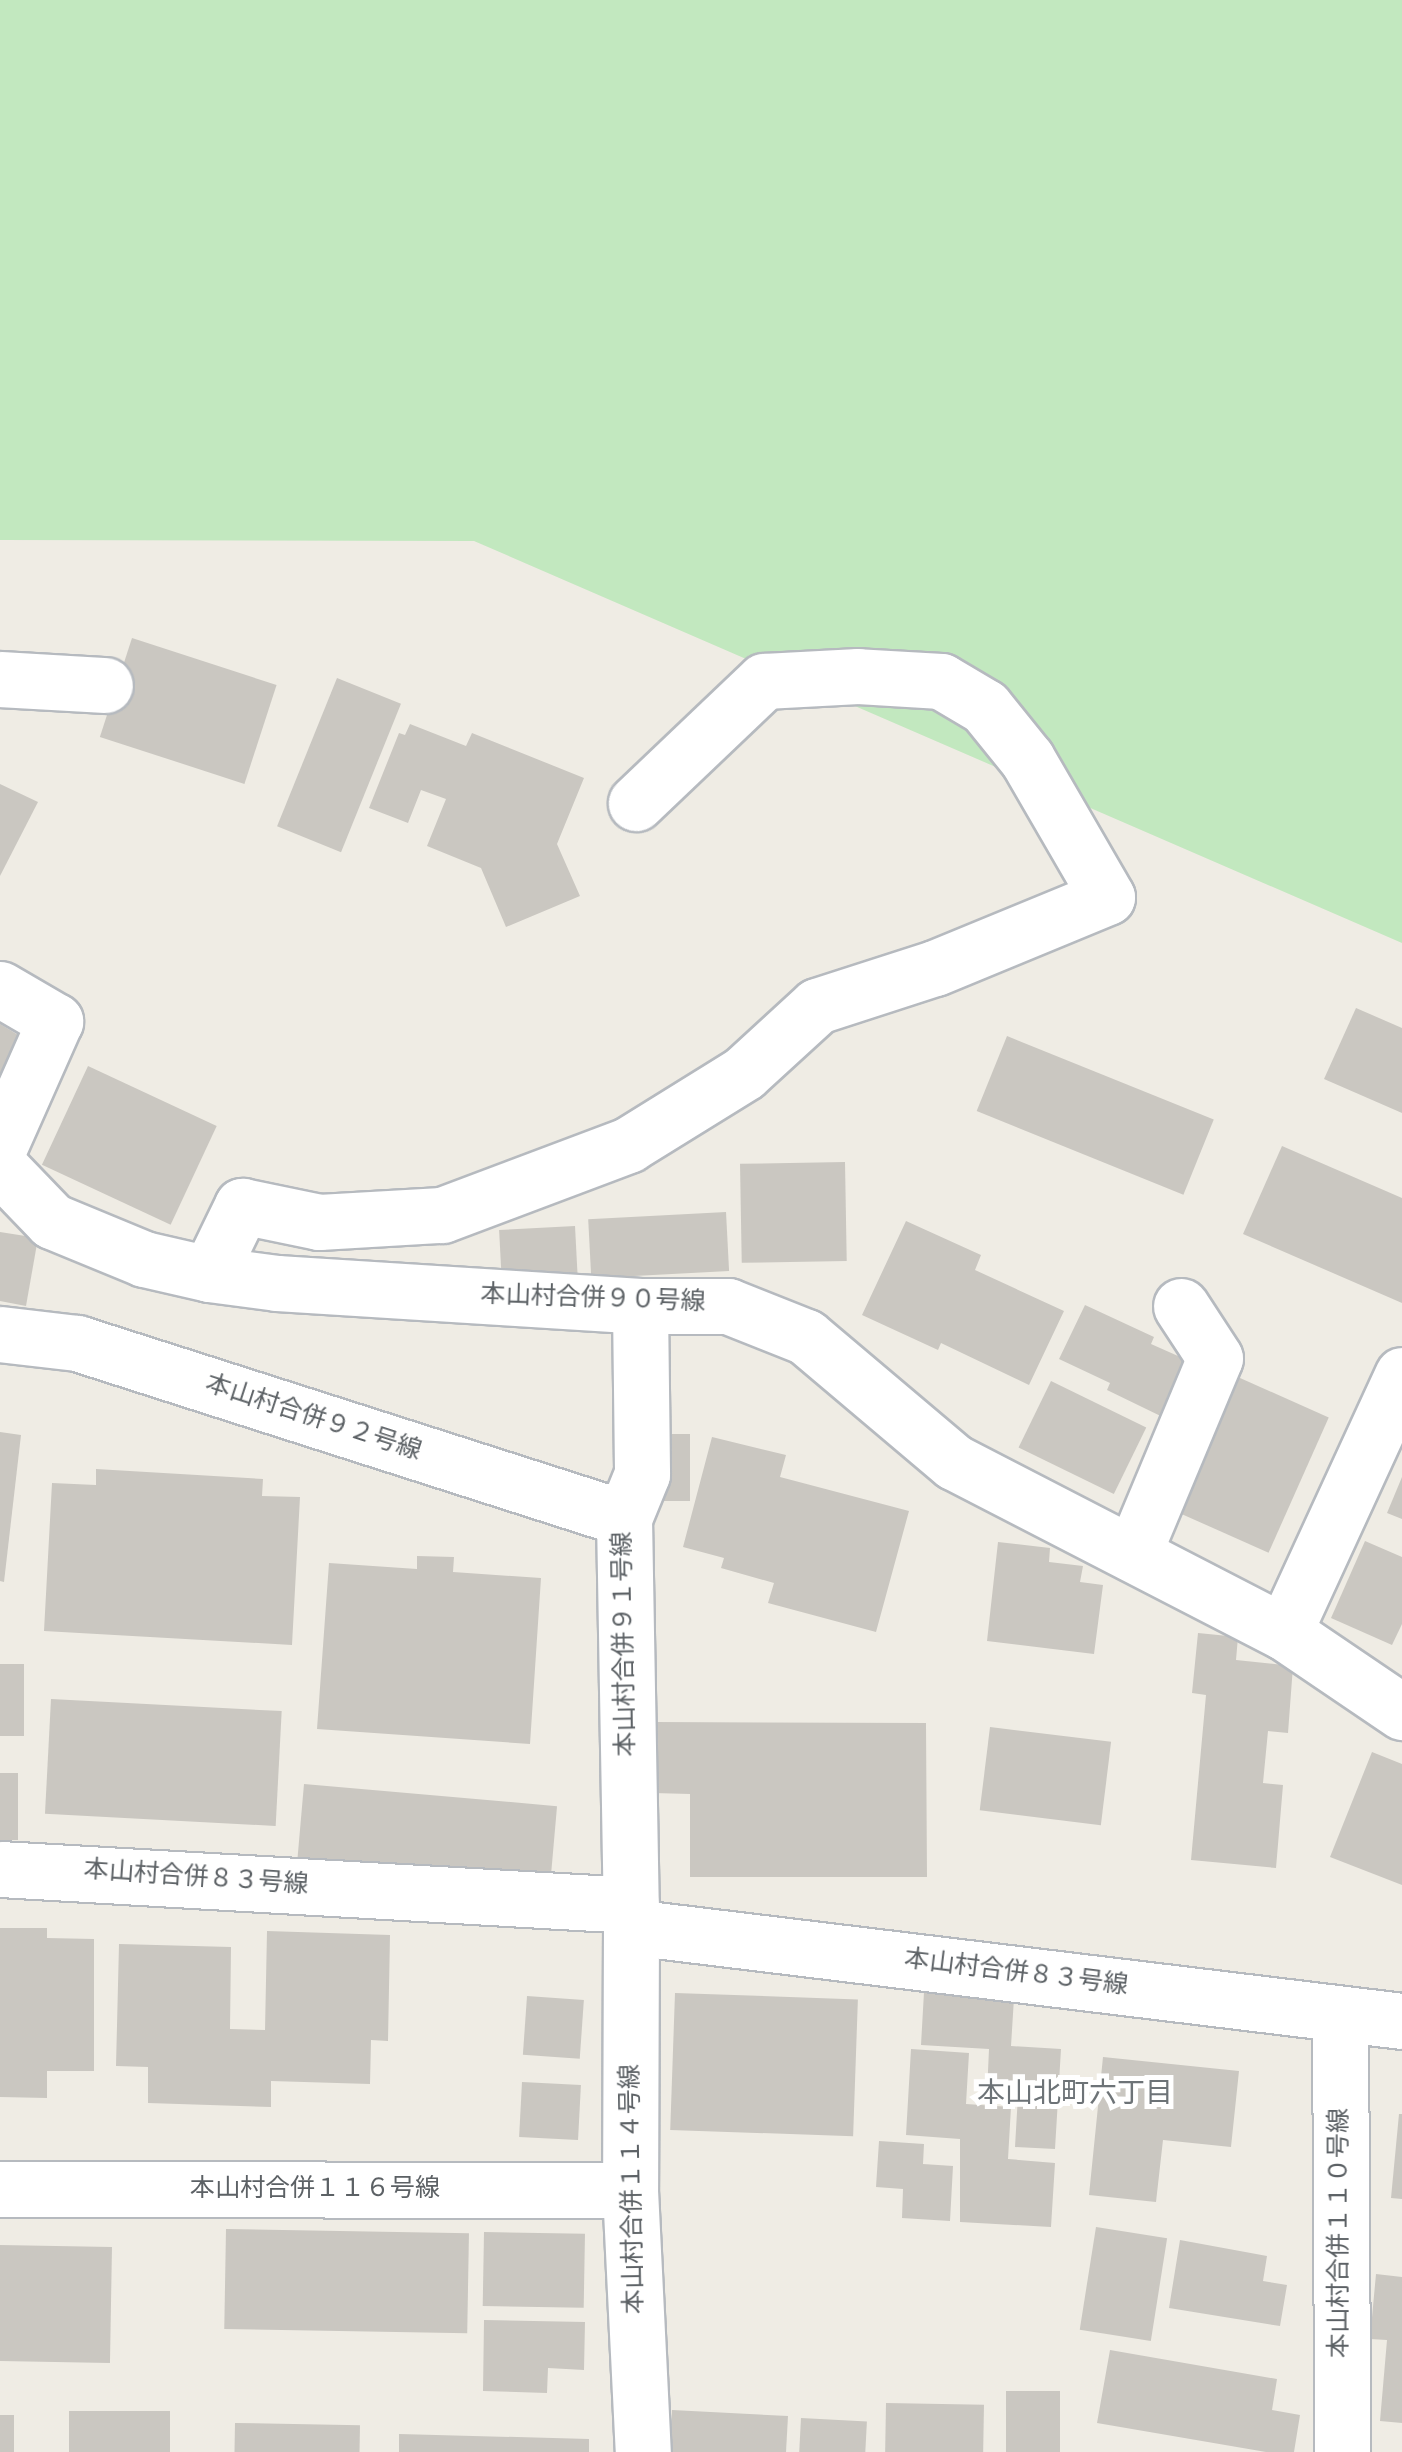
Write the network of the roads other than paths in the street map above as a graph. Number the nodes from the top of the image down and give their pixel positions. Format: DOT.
graph roads {
  1 [pos="0,679"];
  2 [pos="105,686"];
  3 [pos="636,803"];
  4 [pos="0,989"];
  5 [pos="0,1145"];
  6 [pos="0,1168"];
  7 [pos="209,1274"];
  8 [pos="640,1306"];
  9 [pos="1180,1306"];
  10 [pos="0,1334"];
  11 [pos="1402,1376"];
  12 [pos="624,1518"];
  13 [pos="1133,1554"];
  14 [pos="1284,1632"];
  15 [pos="1402,1712"];
  16 [pos="0,1869"];
  17 [pos="631,1916"];
  18 [pos="1340,2014"];
  19 [pos="1402,2021"];
  20 [pos="0,2189"];
  21 [pos="630,2190"];
  22 [pos="644,2452"];
  23 [pos="1342,2452"];
  1 -- 2 [label="street"];
  3 -- 7 [label="street"];
  4 -- 5 [label="street"];
  6 -- 7 [label="street, 本山村合併９０号線"];
  7 -- 8 [label="street, 本山村合併９０号線"];
  8 -- 12 [label="street, 本山村合併９１号線"];
  8 -- 13 [label="street, 本山村合併９０号線"];
  9 -- 13 [label="street"];
  10 -- 12 [label="street, 本山村合併９２号線"];
  11 -- 14 [label="street"];
  12 -- 17 [label="street, 本山村合併９１号線"];
  13 -- 14 [label="street, 本山村合併９０号線"];
  14 -- 15 [label="street, 本山村合併９０号線"];
  16 -- 17 [label="street, 本山村合併８３号線"];
  17 -- 18 [label="street, 本山村合併８３号線"];
  17 -- 21 [label="street, 本山村合併１１４号線"];
  18 -- 19 [label="street, 本山村合併８３号線"];
  18 -- 23 [label="street, 本山村合併１１０号線"];
  20 -- 21 [label="street, 本山村合併１１６号線"];
  21 -- 22 [label="street, 本山村合併１１４号線"];
}
